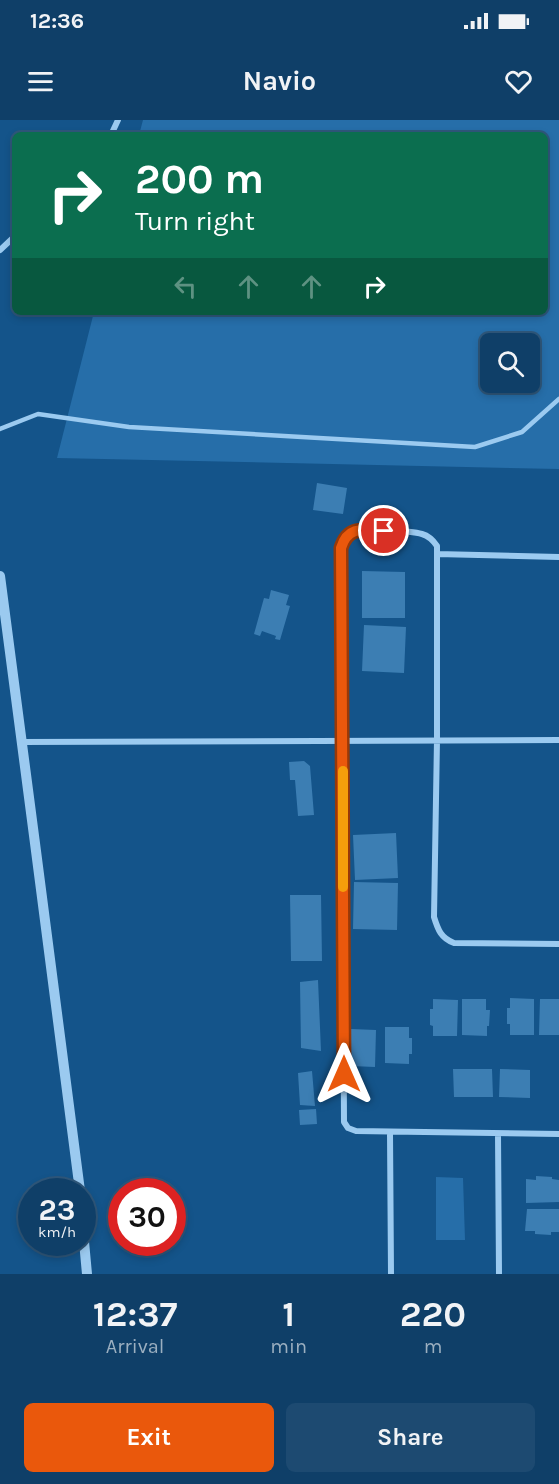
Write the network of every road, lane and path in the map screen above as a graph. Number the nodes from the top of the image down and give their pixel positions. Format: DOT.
graph roads {
  1 [pos="12,239"];
  2 [pos="0,250"];
  3 [pos="559,399"];
  4 [pos="0,429"];
  5 [pos="437,554"];
  6 [pos="559,557"];
  7 [pos="0,576"];
  8 [pos="437,740"];
  9 [pos="559,740"];
  10 [pos="343,741"];
  11 [pos="21,742"];
  12 [pos="559,944"];
  13 [pos="390,1133"];
  14 [pos="498,1134"];
  15 [pos="559,1134"];
  16 [pos="78,1178"];
  17 [pos="85,1256"];
  18 [pos="87,1274"];
  19 [pos="391,1274"];
  20 [pos="499,1274"];
  1 -- 2 [label="street"];
  3 -- 4 [label="lane"];
  5 -- 6 [label="street"];
  5 -- 8 [label="street"];
  5 -- 10 [label="street"];
  7 -- 11 [label="street"];
  8 -- 9 [label="street"];
  8 -- 10 [label="street"];
  8 -- 12 [label="street"];
  10 -- 11 [label="street"];
  10 -- 13 [label="street"];
  11 -- 16 [label="street"];
  13 -- 14 [label="street"];
  13 -- 19 [label="street"];
  14 -- 15 [label="street"];
  14 -- 20 [label="street"];
  17 -- 18 [label="street"];
}
